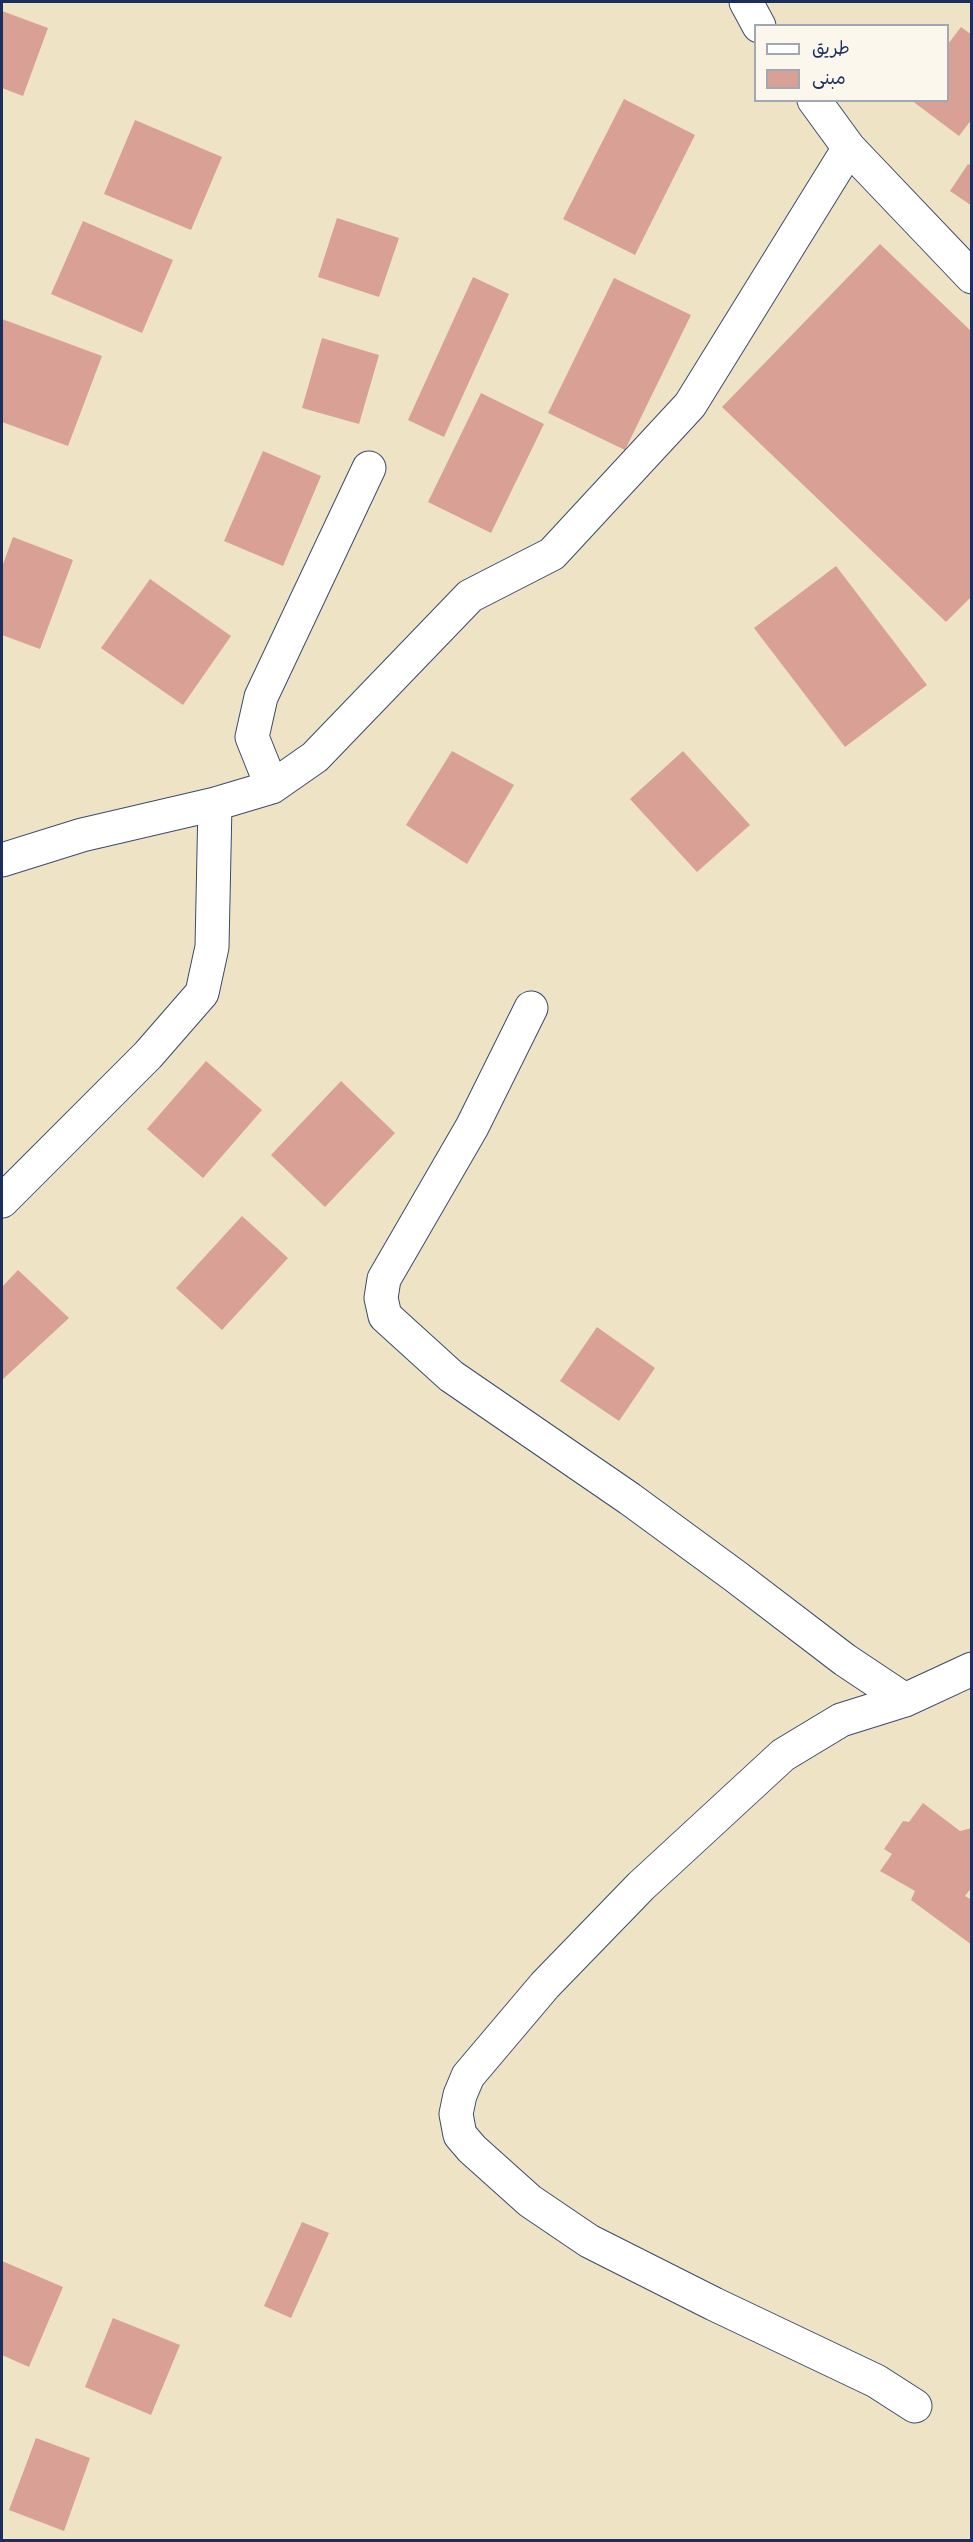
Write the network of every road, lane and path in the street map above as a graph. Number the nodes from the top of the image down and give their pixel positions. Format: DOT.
graph roads {
  1 [pos="746,2"];
  2 [pos="758,24"];
  3 [pos="815,102"];
  4 [pos="849,148"];
  5 [pos="972,277"];
  6 [pos="369,468"];
  7 [pos="272,788"];
  8 [pos="215,804"];
  9 [pos="2,860"];
  10 [pos="531,1008"];
  11 [pos="2,1201"];
  12 [pos="972,1669"];
  13 [pos="905,1700"];
  14 [pos="915,2406"];
  1 -- 2 [label="street"];
  3 -- 4 [label="street"];
  4 -- 5 [label="street"];
  4 -- 7 [label="street"];
  6 -- 7 [label="street"];
  7 -- 8 [label="street"];
  8 -- 9 [label="street"];
  8 -- 11 [label="street"];
  10 -- 13 [label="street"];
  12 -- 13 [label="street"];
  13 -- 14 [label="street"];
}
